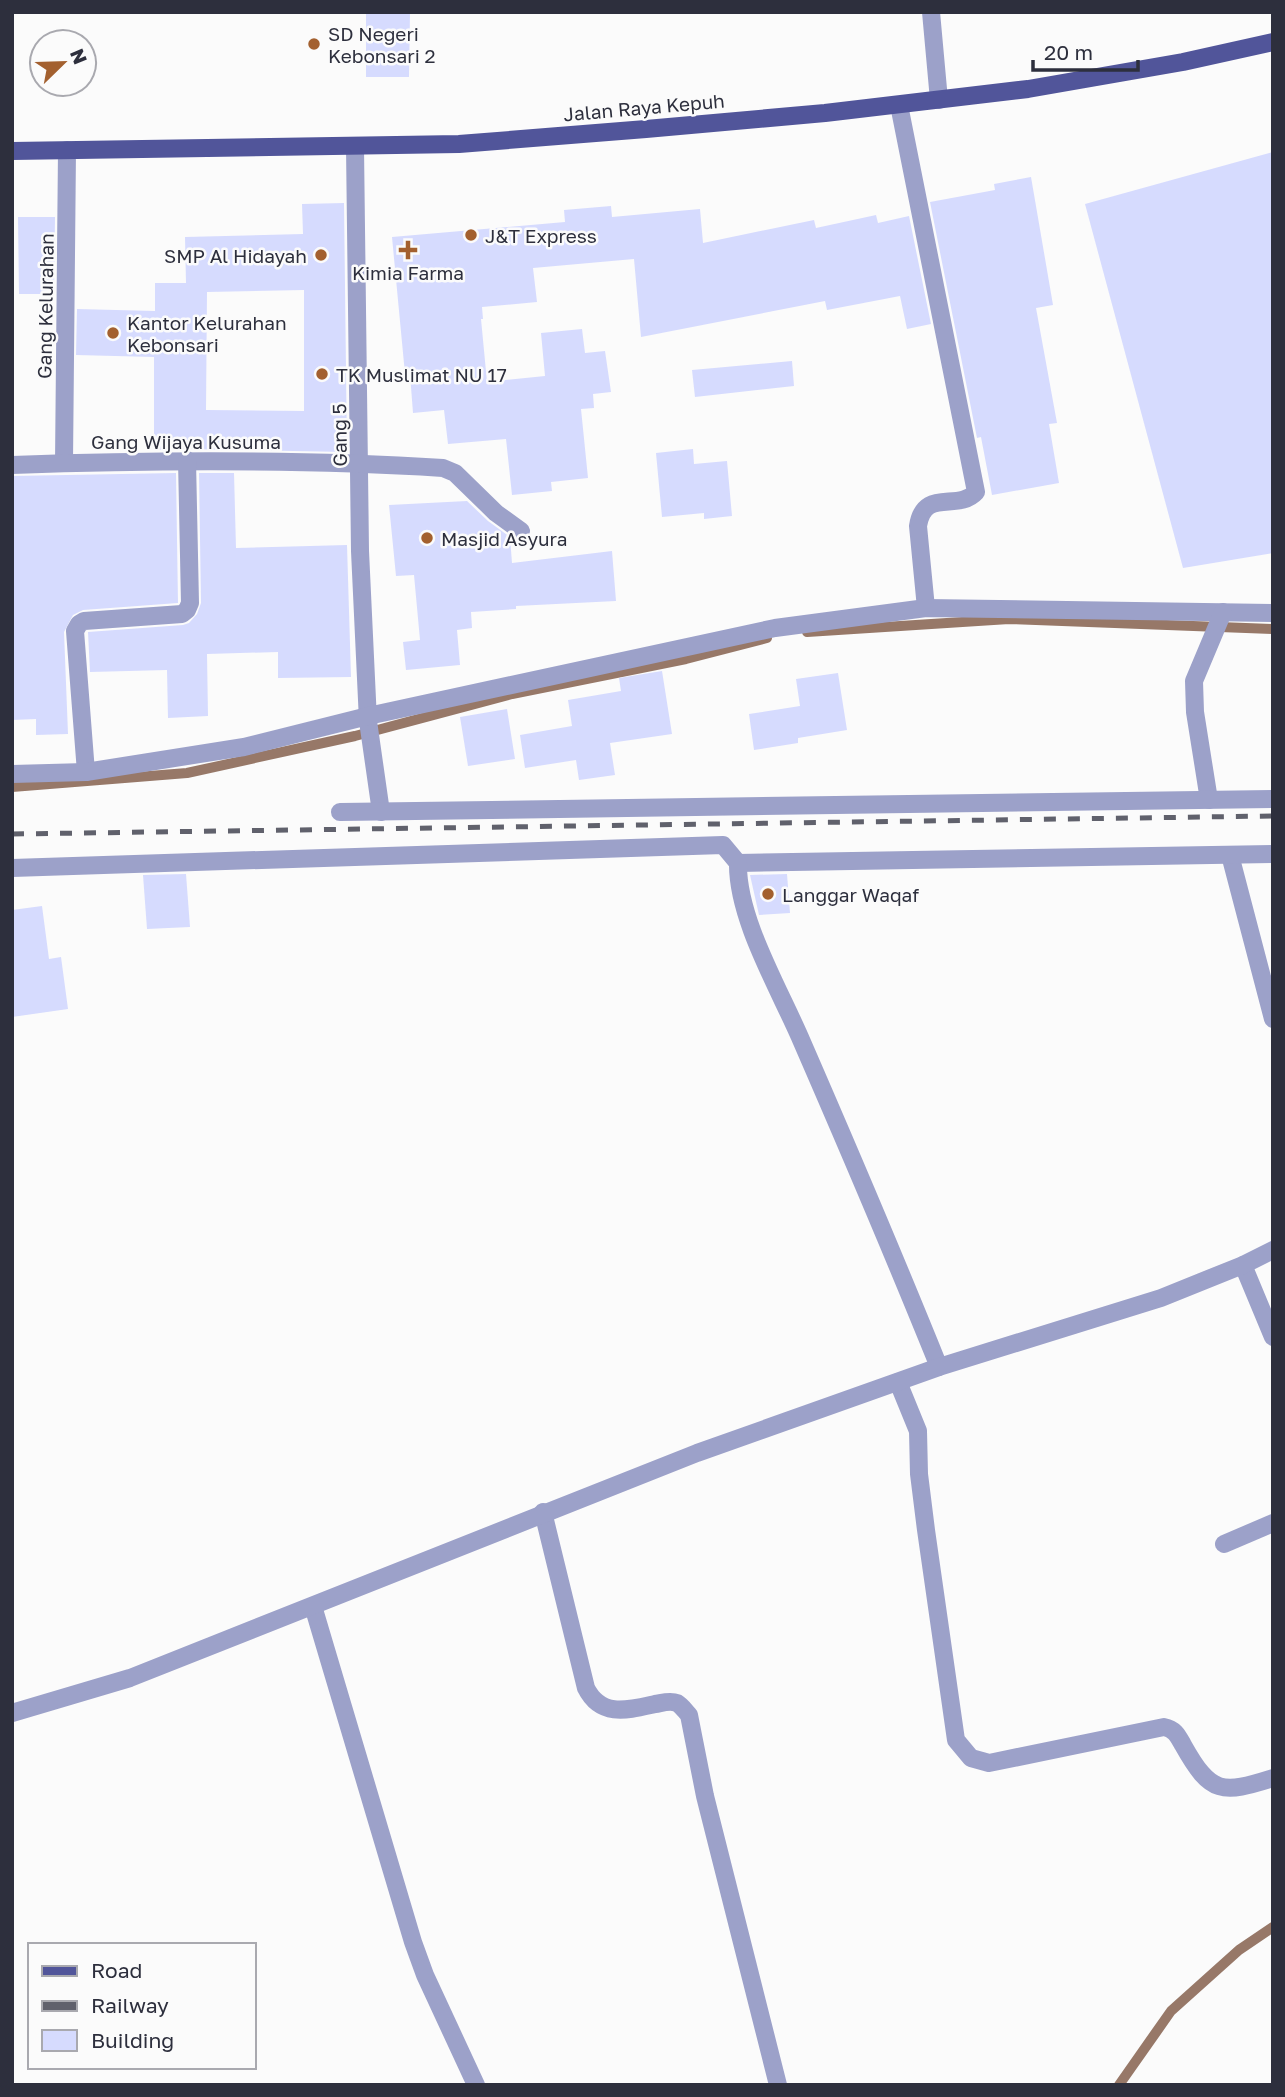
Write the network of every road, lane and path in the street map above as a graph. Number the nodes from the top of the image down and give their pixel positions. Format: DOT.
graph roads {
  1 [pos="930,12"];
  2 [pos="1273,42"];
  3 [pos="939,100"];
  4 [pos="899,105"];
  5 [pos="355,147"];
  6 [pos="67,150"];
  7 [pos="12,151"];
  8 [pos="187,460"];
  9 [pos="64,463"];
  10 [pos="360,463"];
  11 [pos="12,465"];
  12 [pos="521,531"];
  13 [pos="926,608"];
  14 [pos="1273,613"];
  15 [pos="1218,623"];
  16 [pos="368,719"];
  17 [pos="86,772"];
  18 [pos="12,774"];
  19 [pos="1273,799"];
  20 [pos="1209,800"];
  21 [pos="340,812"];
  22 [pos="381,812"];
  23 [pos="1273,854"];
  24 [pos="1230,855"];
  25 [pos="738,863"];
  26 [pos="12,868"];
  27 [pos="1273,1020"];
  28 [pos="1273,1250"];
  29 [pos="1243,1265"];
  30 [pos="1273,1338"];
  31 [pos="939,1367"];
  32 [pos="898,1382"];
  33 [pos="543,1513"];
  34 [pos="1273,1523"];
  35 [pos="1224,1544"];
  36 [pos="313,1606"];
  37 [pos="12,1713"];
  38 [pos="1273,1778"];
  39 [pos="476,2085"];
  40 [pos="778,2085"];
  1 -- 3 [label="street"];
  2 -- 3 [label="main road, Jalan Raya Kepuh"];
  3 -- 4 [label="main road, Jalan Raya Kepuh"];
  4 -- 5 [label="main road, Jalan Raya Kepuh"];
  4 -- 13 [label="street"];
  5 -- 6 [label="main road, Jalan Raya Kepuh"];
  5 -- 10 [label="street, Gang 5"];
  6 -- 7 [label="main road, Jalan Raya Kepuh"];
  6 -- 9 [label="street, Gang Kelurahan"];
  8 -- 9 [label="street, Gang Wijaya Kusuma"];
  8 -- 10 [label="street, Gang Wijaya Kusuma"];
  8 -- 17 [label="street"];
  9 -- 11 [label="street, Gang Wijaya Kusuma"];
  10 -- 12 [label="street, Gang Wijaya Kusuma"];
  10 -- 16 [label="street, Gang 5"];
  13 -- 15 [label="street"];
  13 -- 16 [label="street"];
  14 -- 15 [label="street"];
  15 -- 20 [label="street"];
  16 -- 17 [label="street"];
  16 -- 22 [label="street, Gang 5"];
  17 -- 18 [label="street"];
  19 -- 20 [label="street"];
  20 -- 22 [label="street"];
  21 -- 22 [label="street"];
  23 -- 24 [label="street"];
  24 -- 25 [label="street"];
  24 -- 27 [label="street"];
  25 -- 26 [label="street"];
  25 -- 31 [label="street"];
  28 -- 29 [label="street"];
  29 -- 30 [label="street"];
  29 -- 31 [label="street"];
  31 -- 32 [label="street"];
  32 -- 33 [label="street"];
  32 -- 38 [label="street"];
  33 -- 36 [label="street"];
  33 -- 40 [label="street"];
  34 -- 35 [label="street"];
  36 -- 37 [label="street"];
  36 -- 39 [label="street"];
}
